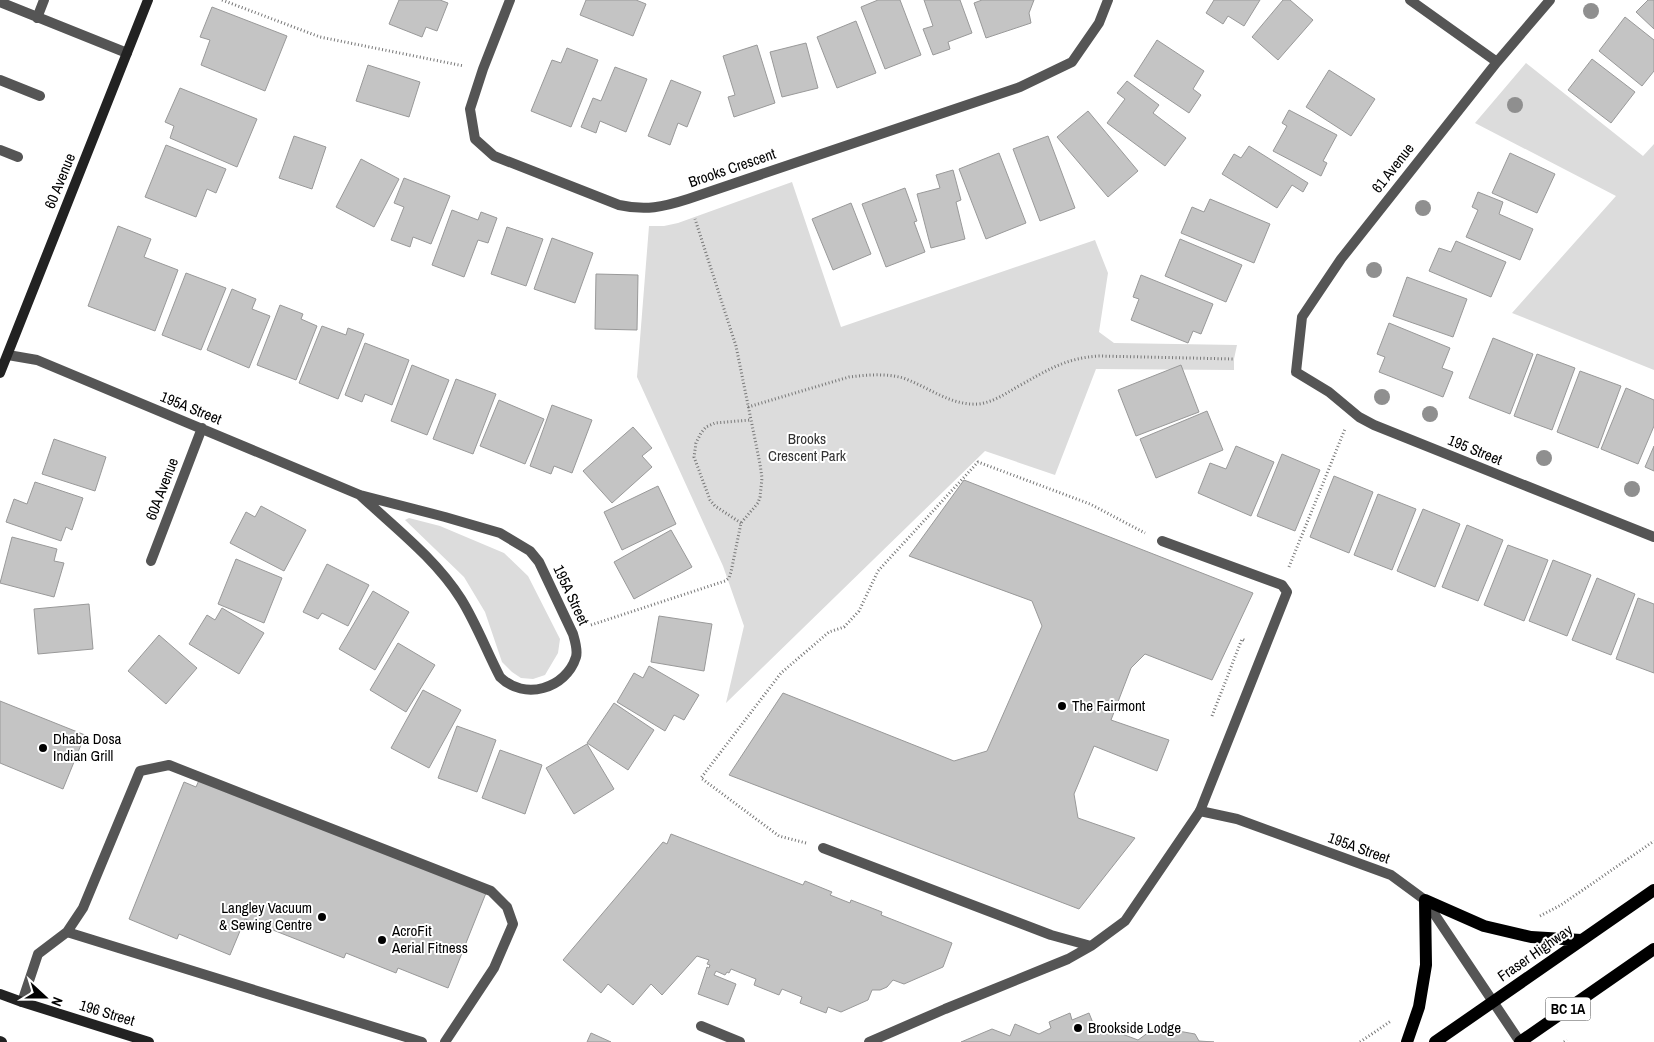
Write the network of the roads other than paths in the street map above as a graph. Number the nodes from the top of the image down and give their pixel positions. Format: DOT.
graph roads {
  1 [pos="44,0"];
  2 [pos="148,0"];
  3 [pos="510,0"];
  4 [pos="1108,0"];
  5 [pos="1410,0"];
  6 [pos="1550,0"];
  7 [pos="0,2"];
  8 [pos="37,18"];
  9 [pos="127,53"];
  10 [pos="1497,62"];
  11 [pos="0,80"];
  12 [pos="40,96"];
  13 [pos="0,150"];
  14 [pos="18,157"];
  15 [pos="8,355"];
  16 [pos="1296,372"];
  17 [pos="0,373"];
  18 [pos="202,428"];
  19 [pos="360,495"];
  20 [pos="1654,537"];
  21 [pos="1162,541"];
  22 [pos="151,561"];
  23 [pos="1200,811"];
  24 [pos="823,848"];
  25 [pos="1654,890"];
  26 [pos="1425,900"];
  27 [pos="68,932"];
  28 [pos="1581,940"];
  29 [pos="1090,946"];
  30 [pos="1654,949"];
  31 [pos="0,994"];
  32 [pos="22,1002"];
  33 [pos="1493,1002"];
  34 [pos="701,1026"];
  35 [pos="149,1042"];
  36 [pos="422,1042"];
  37 [pos="445,1042"];
  38 [pos="740,1042"];
  39 [pos="869,1042"];
  40 [pos="1407,1042"];
  41 [pos="1435,1042"];
  42 [pos="1520,1042"];
  1 -- 8 [label="street"];
  2 -- 9 [label="street, 60 Avenue"];
  3 -- 4 [label="street, Brooks Crescent"];
  5 -- 10 [label="street"];
  6 -- 10 [label="street, 61 Avenue"];
  7 -- 8 [label="street"];
  8 -- 9 [label="street"];
  9 -- 15 [label="street, 60 Avenue"];
  10 -- 16 [label="street, 61 Avenue"];
  11 -- 12 [label="street"];
  13 -- 14 [label="street"];
  15 -- 17 [label="street, 60 Avenue"];
  15 -- 18 [label="street, 195A Street"];
  16 -- 20 [label="street, 195 Street"];
  18 -- 19 [label="street, 195A Street"];
  18 -- 22 [label="street, 60A Avenue"];
  19 -- 19 [label="street, 195A Street"];
  21 -- 23 [label="street"];
  23 -- 26 [label="street, 195A Street"];
  23 -- 29 [label="street"];
  24 -- 29 [label="street"];
  25 -- 28 [label="main road, Fraser Highway"];
  26 -- 28 [label="main road"];
  26 -- 33 [label="street, 195A Street"];
  26 -- 40 [label="main road"];
  27 -- 32 [label="street"];
  27 -- 36 [label="street"];
  27 -- 37 [label="street"];
  28 -- 33 [label="main road, Fraser Highway"];
  29 -- 39 [label="street"];
  30 -- 42 [label="main road, BC 1A"];
  31 -- 32 [label="street, 196 Street"];
  32 -- 35 [label="street, 196 Street"];
  33 -- 41 [label="main road, Fraser Highway"];
  33 -- 42 [label="street, 195A Street"];
  34 -- 38 [label="street"];
}
